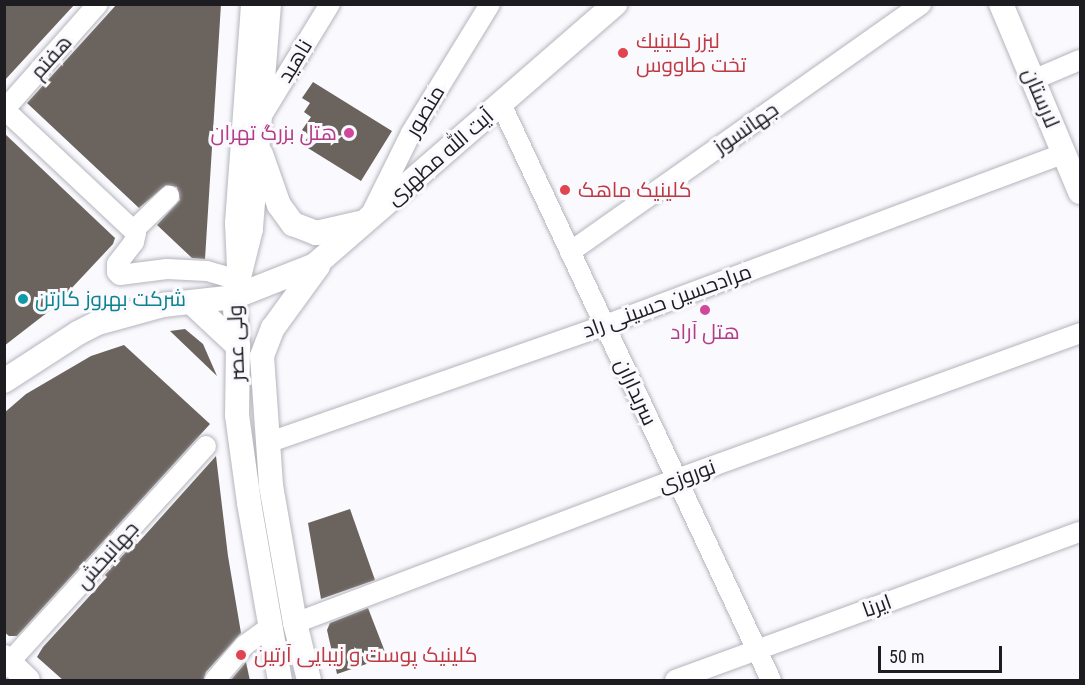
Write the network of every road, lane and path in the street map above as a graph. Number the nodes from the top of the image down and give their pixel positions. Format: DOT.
graph roads {
  1 [pos="98,4"];
  2 [pos="251,4"];
  3 [pos="269,4"];
  4 [pos="330,4"];
  5 [pos="490,4"];
  6 [pos="615,4"];
  7 [pos="921,4"];
  8 [pos="1002,4"];
  9 [pos="1080,60"];
  10 [pos="1033,80"];
  11 [pos="501,104"];
  12 [pos="5,109"];
  13 [pos="261,117"];
  14 [pos="258,146"];
  15 [pos="1064,153"];
  16 [pos="1080,192"];
  17 [pos="169,196"];
  18 [pos="367,221"];
  19 [pos="134,230"];
  20 [pos="570,252"];
  21 [pos="326,257"];
  22 [pos="241,290"];
  23 [pos="192,303"];
  24 [pos="605,325"];
  25 [pos="1080,333"];
  26 [pos="238,346"];
  27 [pos="4,381"];
  28 [pos="267,443"];
  29 [pos="206,446"];
  30 [pos="677,479"];
  31 [pos="1080,532"];
  32 [pos="295,623"];
  33 [pos="270,627"];
  34 [pos="757,650"];
  35 [pos="5,663"];
  36 [pos="28,681"];
  37 [pos="215,681"];
  38 [pos="280,681"];
  39 [pos="289,681"];
  40 [pos="309,681"];
  41 [pos="675,681"];
  42 [pos="771,681"];
  1 -- 12 [label="street, هفتم"];
  2 -- 22 [label="street"];
  3 -- 13 [label="main road, ولی عصر"];
  4 -- 13 [label="street, ناهید"];
  5 -- 18 [label="street, منصور"];
  6 -- 11 [label="main road, آیت الله مطهری"];
  7 -- 20 [label="street, جهانسوز"];
  8 -- 10 [label="main road, لارستان"];
  9 -- 10 [label="street"];
  10 -- 15 [label="main road, لارستان"];
  11 -- 18 [label="main road, آیت الله مطهری"];
  11 -- 20 [label="street, سربداران"];
  12 -- 19 [label="street"];
  13 -- 14 [label="main road, ولی عصر"];
  14 -- 18 [label="main road"];
  14 -- 22 [label="main road, ولی عصر"];
  15 -- 16 [label="main road, لارستان"];
  15 -- 24 [label="street, مرادحسین حسینی راد"];
  17 -- 19 [label="street"];
  18 -- 21 [label="main road, آیت الله مطهری"];
  19 -- 22 [label="street"];
  20 -- 24 [label="street, سربداران"];
  21 -- 22 [label="main road, آیت الله مطهری"];
  21 -- 28 [label="main road, ولی عصر"];
  22 -- 23 [label="main road, آیت الله مطهری"];
  22 -- 26 [label="main road, ولی عصر"];
  22 -- 39 [label="street"];
  23 -- 26 [label="main road"];
  23 -- 27 [label="main road, آیت الله مطهری"];
  24 -- 28 [label="street, مرادحسین حسینی راد"];
  24 -- 30 [label="street, سربداران"];
  25 -- 30 [label="street, نوروزی"];
  26 -- 33 [label="main road, ولی عصر"];
  28 -- 32 [label="main road, ولی عصر"];
  29 -- 35 [label="street, جهانبخش"];
  30 -- 32 [label="street, نوروزی"];
  30 -- 34 [label="street, سربداران"];
  31 -- 34 [label="street, ايرنا"];
  32 -- 40 [label="main road, ولی عصر"];
  33 -- 37 [label="street"];
  33 -- 38 [label="main road, ولی عصر"];
  34 -- 41 [label="street, ايرنا"];
  34 -- 42 [label="street, سربداران"];
  35 -- 36 [label="main road"];
}
